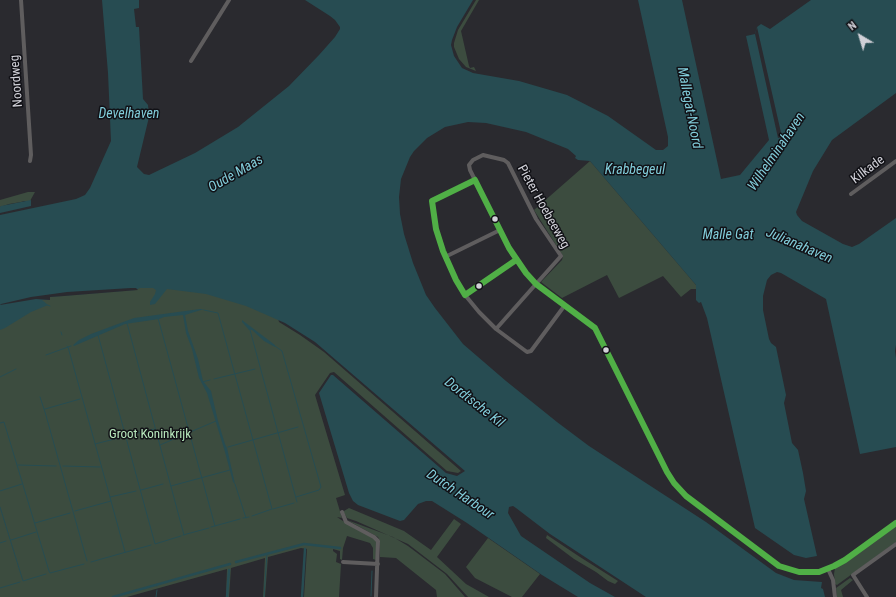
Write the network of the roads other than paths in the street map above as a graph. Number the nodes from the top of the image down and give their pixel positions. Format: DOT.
graph roads {
  1 [pos="21,0"];
  2 [pos="229,0"];
  3 [pos="191,61"];
  4 [pos="30,161"];
  5 [pos="896,161"];
  6 [pos="475,180"];
  7 [pos="851,194"];
  8 [pos="500,230"];
  9 [pos="445,257"];
  10 [pos="516,260"];
  11 [pos="536,284"];
  12 [pos="465,295"];
  13 [pos="565,305"];
  14 [pos="496,329"];
  15 [pos="342,512"];
  16 [pos="896,523"];
  17 [pos="896,544"];
  18 [pos="343,562"];
  19 [pos="378,564"];
  20 [pos="828,569"];
  21 [pos="376,597"];
  22 [pos="835,597"];
  23 [pos="868,597"];
  1 -- 4 [label="street, Noordweg"];
  2 -- 3 [label="street"];
  5 -- 7 [label="street, Kilkade"];
  6 -- 8 [label="street"];
  6 -- 9 [label="street"];
  6 -- 11 [label="street, Pieter Hoebeeweg"];
  8 -- 9 [label="street"];
  8 -- 10 [label="street"];
  9 -- 12 [label="street"];
  10 -- 11 [label="street"];
  10 -- 12 [label="street"];
  11 -- 13 [label="street"];
  11 -- 14 [label="street"];
  12 -- 14 [label="street"];
  13 -- 14 [label="street"];
  13 -- 20 [label="street"];
  15 -- 19 [label="street"];
  16 -- 20 [label="street"];
  17 -- 23 [label="street"];
  18 -- 19 [label="street"];
  19 -- 21 [label="street"];
  20 -- 22 [label="street"];
}
